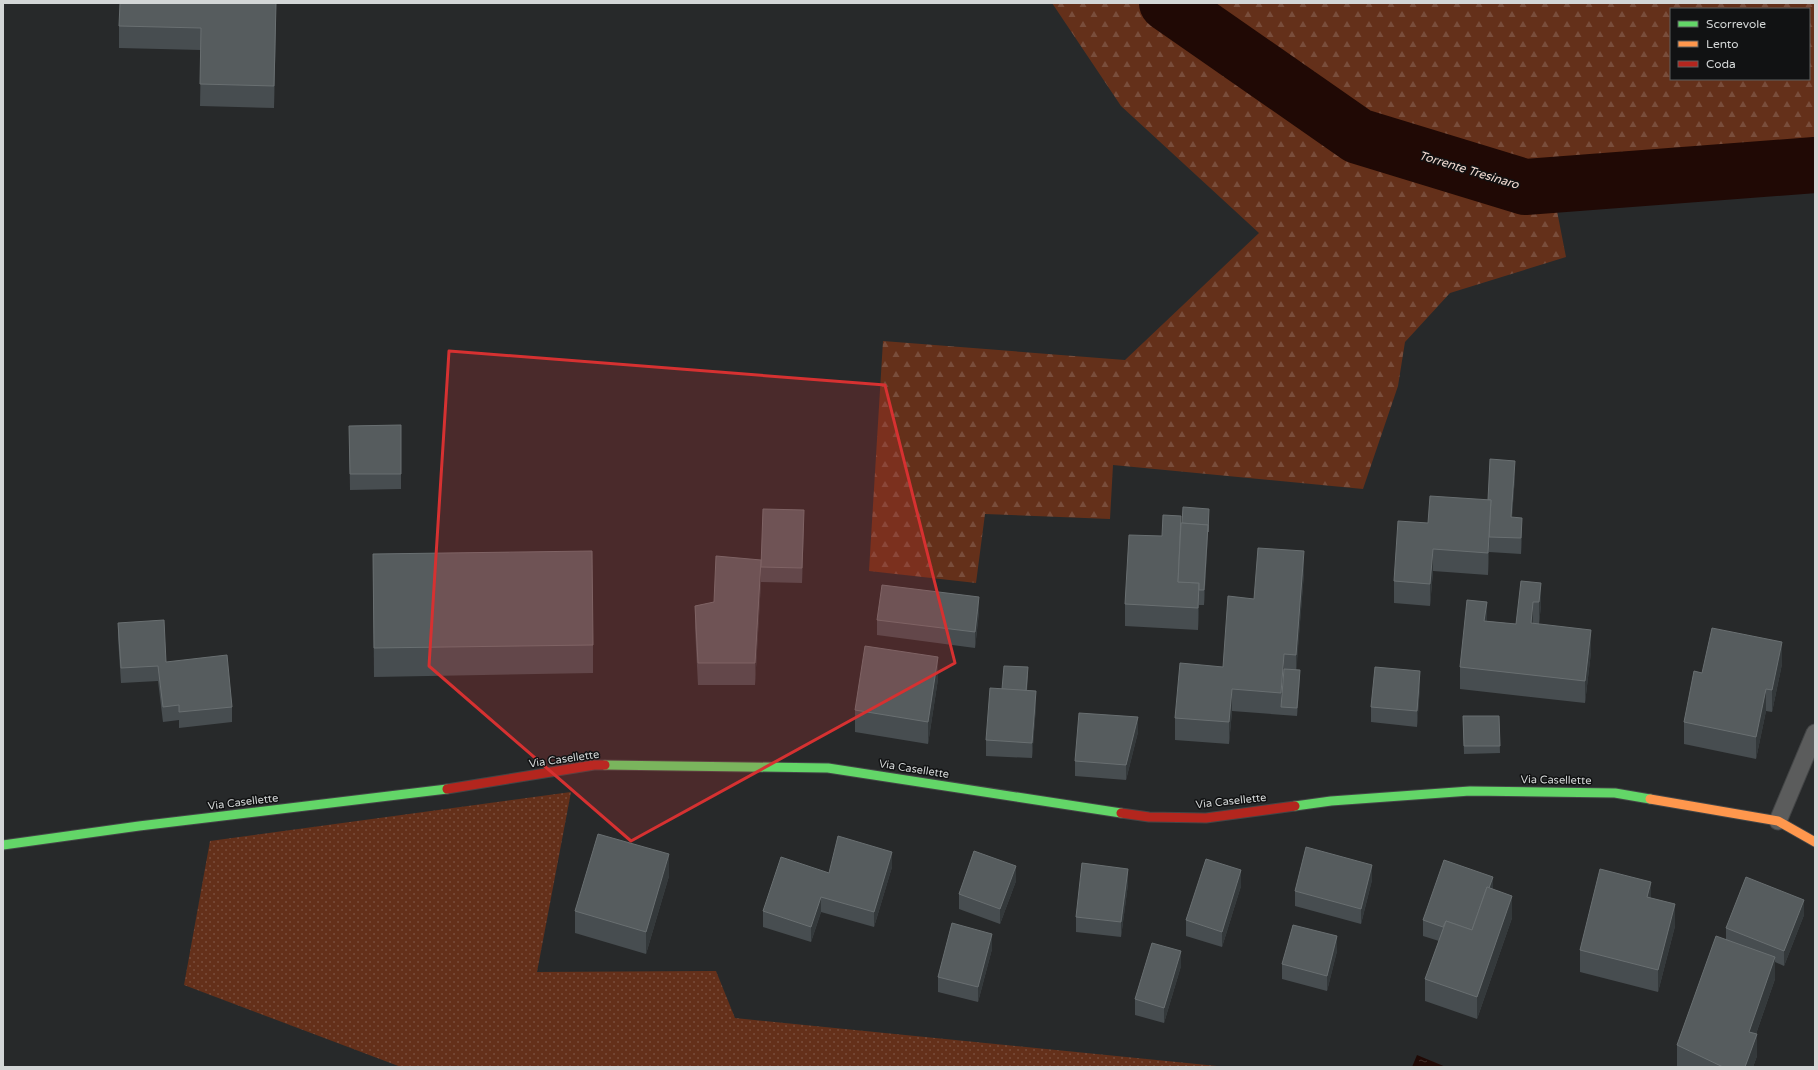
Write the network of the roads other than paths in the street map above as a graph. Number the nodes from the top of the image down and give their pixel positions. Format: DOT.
graph roads {
  1 [pos="1815,733"];
  2 [pos="1778,821"];
  3 [pos="1815,842"];
  4 [pos="3,845"];
  1 -- 2 [label="lane"];
  2 -- 3 [label="street, Via Casellette"];
  2 -- 4 [label="street, Via Casellette"];
}
